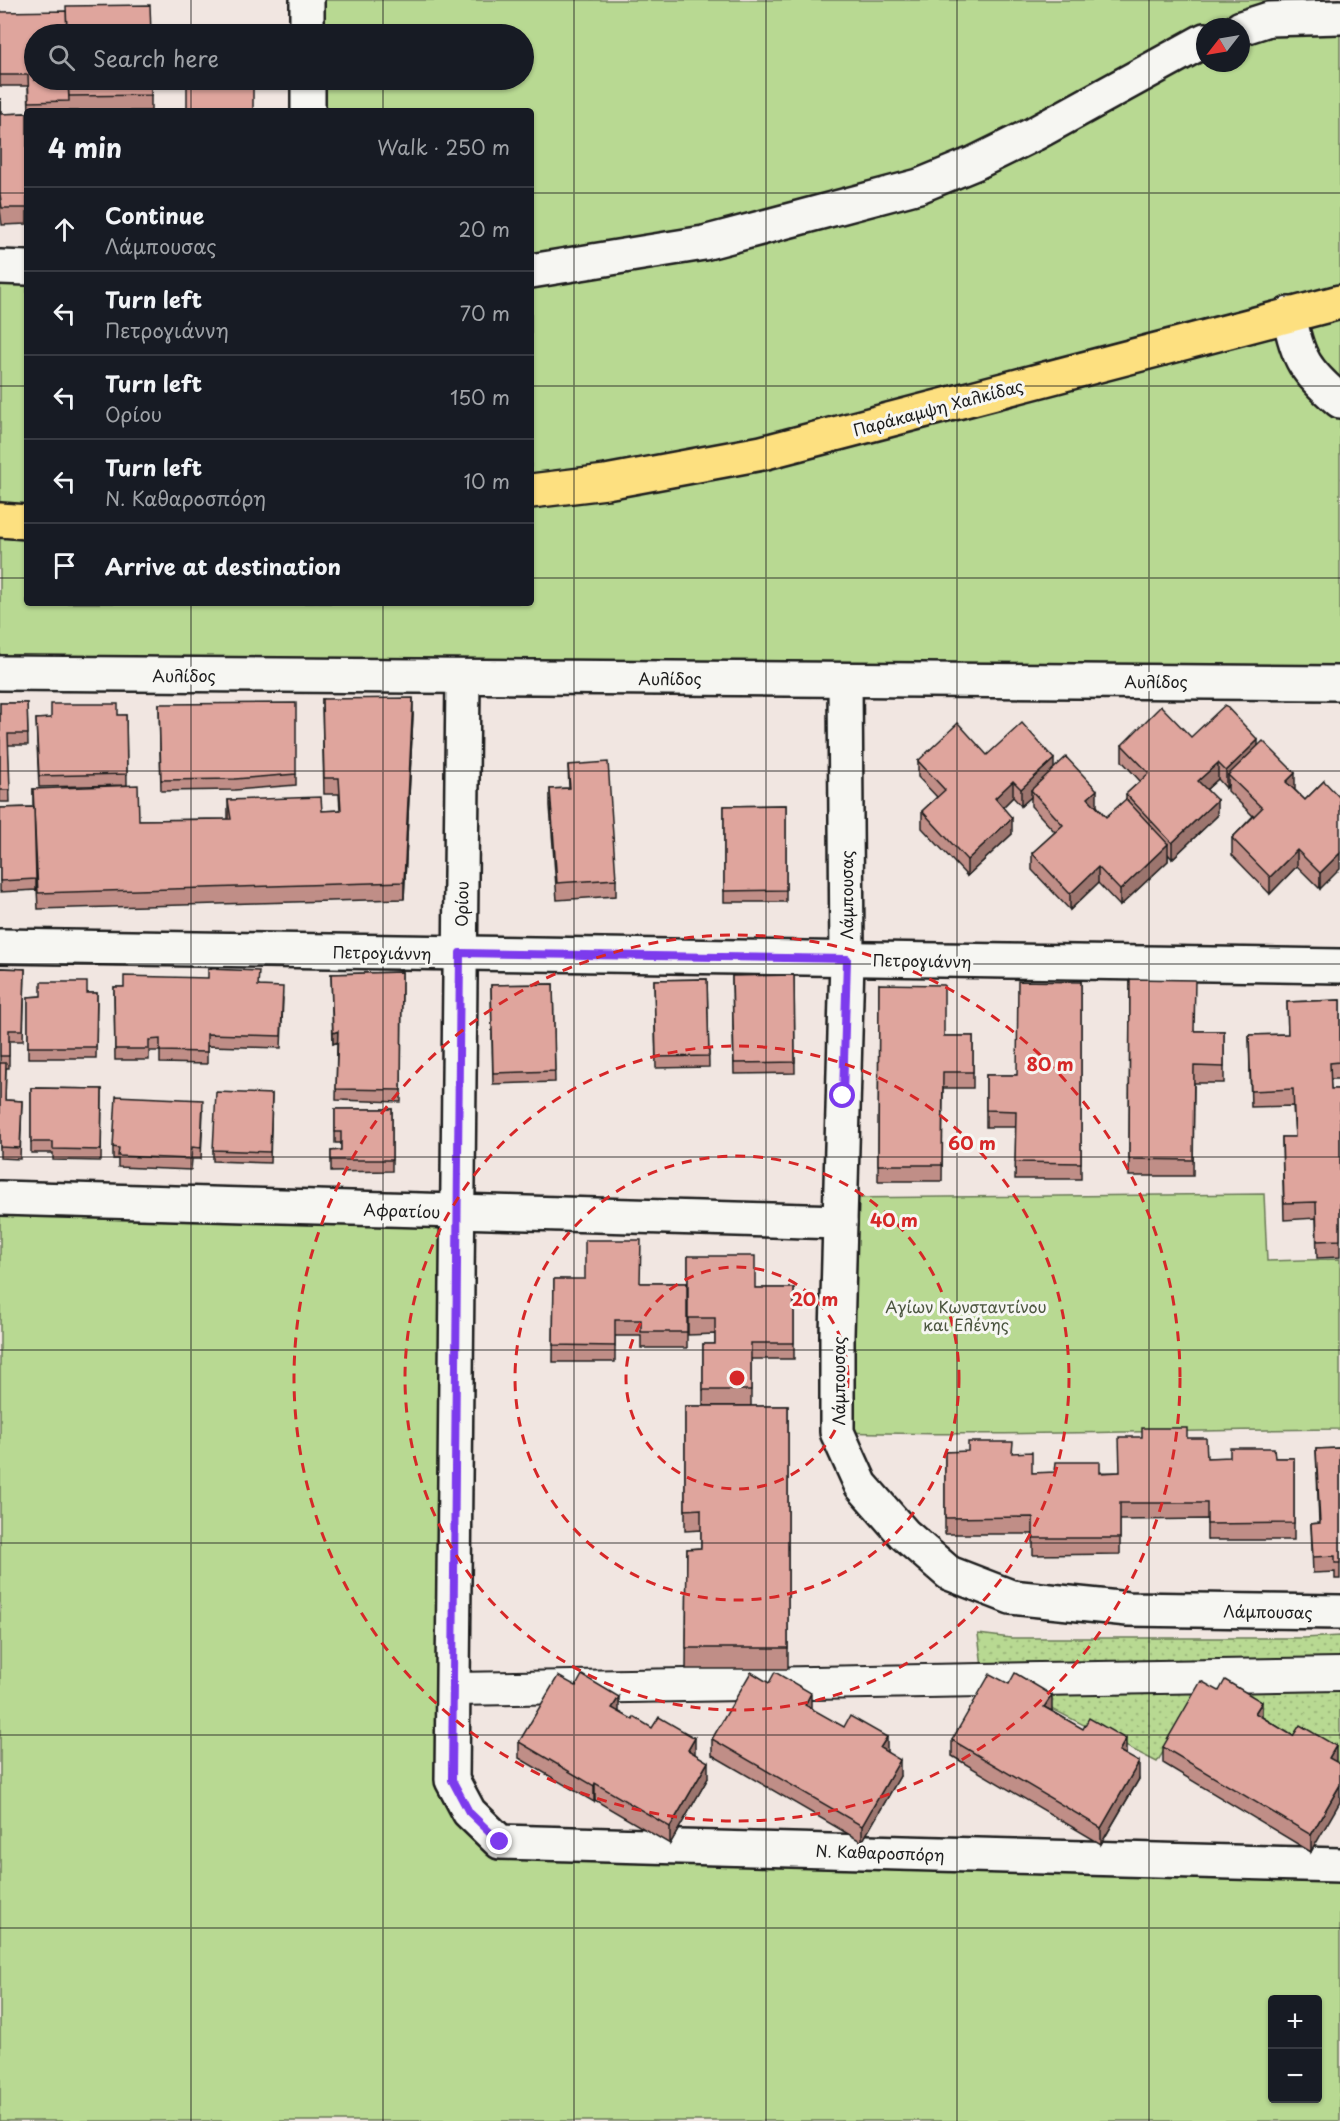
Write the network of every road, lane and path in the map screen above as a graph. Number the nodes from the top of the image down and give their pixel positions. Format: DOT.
graph roads {
  1 [pos="307,0"];
  2 [pos="1340,17"];
  3 [pos="307,24"];
  4 [pos="1250,25"];
  5 [pos="1196,45"];
  6 [pos="308,90"];
  7 [pos="308,108"];
  8 [pos="0,267"];
  9 [pos="24,268"];
  10 [pos="534,271"];
  11 [pos="1340,302"];
  12 [pos="1289,315"];
  13 [pos="1340,401"];
  14 [pos="534,491"];
  15 [pos="0,520"];
  16 [pos="24,522"];
  17 [pos="0,673"];
  18 [pos="463,677"];
  19 [pos="845,680"];
  20 [pos="1340,683"];
  21 [pos="0,946"];
  22 [pos="460,953"];
  23 [pos="847,959"];
  24 [pos="1340,966"];
  25 [pos="0,1198"];
  26 [pos="458,1212"];
  27 [pos="840,1222"];
  28 [pos="1340,1612"];
  29 [pos="1340,1674"];
  30 [pos="453,1689"];
  31 [pos="452,1780"];
  32 [pos="1340,1865"];
  1 -- 3 [label="street"];
  2 -- 4 [label="street"];
  5 -- 10 [label="street"];
  6 -- 7 [label="street"];
  8 -- 9 [label="street"];
  11 -- 12 [label="main road, Παράκαμψη Χαλκίδας"];
  12 -- 13 [label="street"];
  12 -- 14 [label="main road, Παράκαμψη Χαλκίδας"];
  15 -- 16 [label="main road"];
  17 -- 18 [label="street, Αυλίδος"];
  18 -- 19 [label="street, Αυλίδος"];
  18 -- 22 [label="street, Ορίου"];
  19 -- 20 [label="street, Αυλίδος"];
  19 -- 23 [label="street, Λάμπουσας"];
  21 -- 22 [label="street, Πετρογιάννη"];
  22 -- 23 [label="street, Πετρογιάννη"];
  22 -- 26 [label="street, Ορίου"];
  23 -- 24 [label="street, Πετρογιάννη"];
  23 -- 27 [label="street, Λάμπουσας"];
  25 -- 26 [label="street, Αφρατίου"];
  26 -- 27 [label="street, Αφρατίου"];
  26 -- 30 [label="street, Ορίου"];
  27 -- 28 [label="street, Λάμπουσας"];
  29 -- 30 [label="street"];
  30 -- 31 [label="street, Ορίου"];
  31 -- 32 [label="street, Ν. Καθαροσπόρη"];
}
